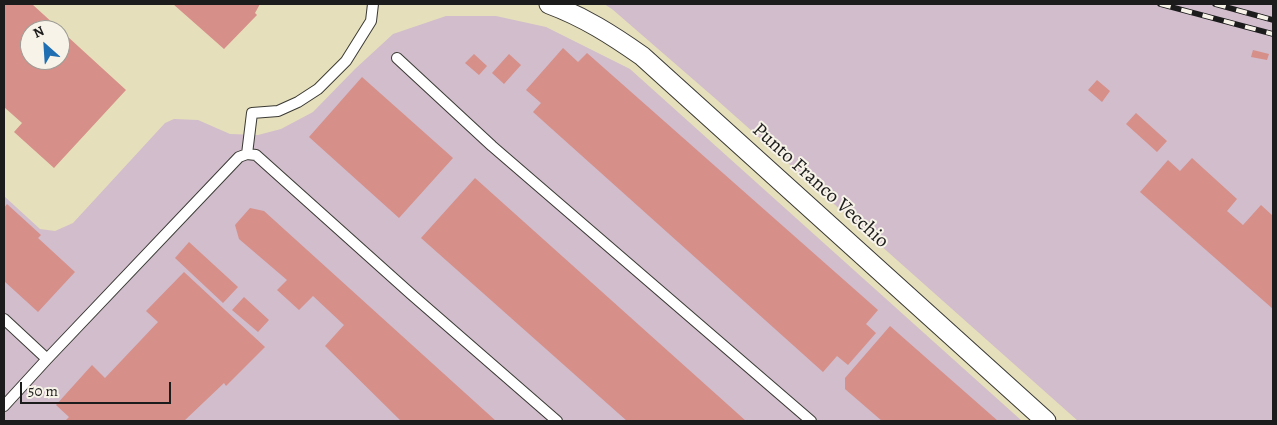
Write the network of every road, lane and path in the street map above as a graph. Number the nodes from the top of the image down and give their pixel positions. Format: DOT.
graph roads {
  1 [pos="373,4"];
  2 [pos="550,4"];
  3 [pos="397,58"];
  4 [pos="247,154"];
  5 [pos="4,319"];
  6 [pos="47,358"];
  7 [pos="4,406"];
  8 [pos="807,420"];
  9 [pos="557,421"];
  10 [pos="1046,421"];
  1 -- 4 [label="lane"];
  2 -- 10 [label="street, Punto Franco Vecchio"];
  3 -- 8 [label="lane"];
  4 -- 6 [label="lane"];
  4 -- 9 [label="lane"];
  5 -- 6 [label="lane"];
  6 -- 7 [label="lane"];
}
